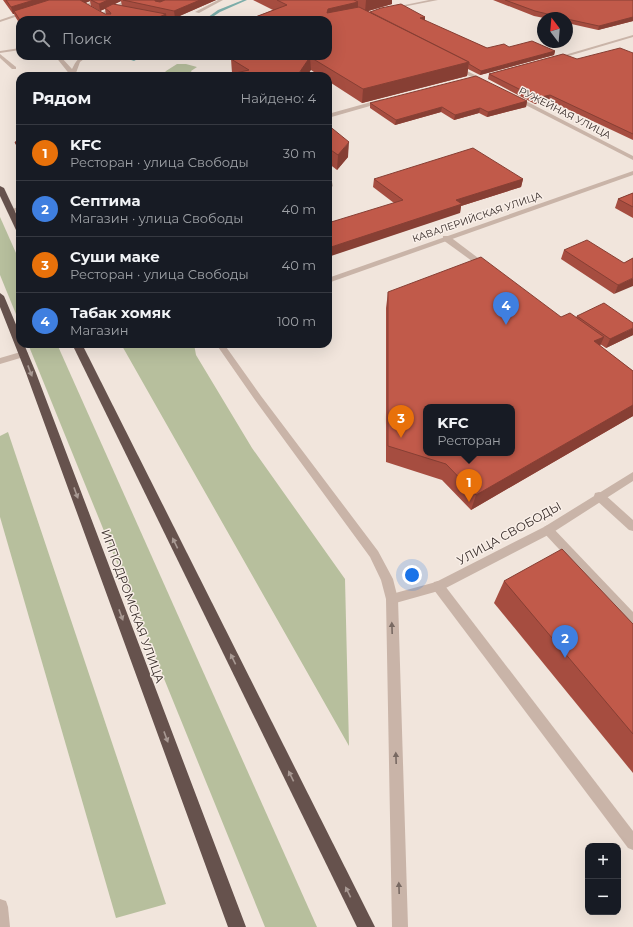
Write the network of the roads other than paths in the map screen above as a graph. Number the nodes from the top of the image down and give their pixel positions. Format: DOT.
graph roads {
  1 [pos="99,0"];
  2 [pos="129,0"];
  3 [pos="221,0"];
  4 [pos="436,0"];
  5 [pos="114,8"];
  6 [pos="385,9"];
  7 [pos="35,10"];
  8 [pos="122,10"];
  9 [pos="197,12"];
  10 [pos="100,15"];
  11 [pos="0,18"];
  12 [pos="6,19"];
  13 [pos="0,21"];
  14 [pos="633,36"];
  15 [pos="16,50"];
  16 [pos="0,52"];
  17 [pos="0,55"];
  18 [pos="62,60"];
  19 [pos="80,60"];
  20 [pos="548,60"];
  21 [pos="448,63"];
  22 [pos="14,68"];
  23 [pos="72,72"];
  24 [pos="75,72"];
  25 [pos="487,77"];
  26 [pos="477,78"];
  27 [pos="468,79"];
  28 [pos="493,86"];
  29 [pos="507,93"];
  30 [pos="386,100"];
  31 [pos="332,115"];
  32 [pos="633,158"];
  33 [pos="633,173"];
  34 [pos="0,188"];
  35 [pos="16,209"];
  36 [pos="10,211"];
  37 [pos="16,222"];
  38 [pos="446,238"];
  39 [pos="496,274"];
  40 [pos="332,280"];
  41 [pos="0,296"];
  42 [pos="16,335"];
  43 [pos="22,348"];
  44 [pos="79,348"];
  45 [pos="223,348"];
  46 [pos="24,354"];
  47 [pos="0,361"];
  48 [pos="633,476"];
  49 [pos="599,496"];
  50 [pos="633,527"];
  51 [pos="548,530"];
  52 [pos="438,586"];
  53 [pos="392,599"];
  54 [pos="633,620"];
  55 [pos="633,843"];
  56 [pos="0,907"];
  57 [pos="0,927"];
  58 [pos="237,927"];
  59 [pos="366,927"];
  60 [pos="400,927"];
  1 -- 10 [label="street"];
  2 -- 5 [label="street"];
  3 -- 9 [label="street"];
  4 -- 6 [label="street"];
  5 -- 8 [label="street"];
  5 -- 10 [label="street"];
  7 -- 12 [label="street"];
  11 -- 12 [label="street"];
  12 -- 13 [label="street"];
  14 -- 20 [label="street"];
  15 -- 16 [label="street"];
  17 -- 22 [label="street"];
  18 -- 23 [label="street"];
  19 -- 24 [label="street"];
  21 -- 26 [label="street"];
  25 -- 26 [label="street"];
  26 -- 27 [label="street"];
  26 -- 28 [label="street"];
  29 -- 32 [label="street, РУЖЕЙНАЯ УЛИЦА"];
  30 -- 31 [label="street"];
  33 -- 38 [label="street, КАВАЛЕРИЙСКАЯ УЛИЦА"];
  34 -- 36 [label="highway"];
  35 -- 36 [label="street"];
  36 -- 37 [label="highway"];
  38 -- 39 [label="street"];
  38 -- 40 [label="street, КАВАЛЕРИЙСКАЯ УЛИЦА"];
  41 -- 42 [label="highway, ИППОДРОМСКАЯ УЛИЦА"];
  43 -- 46 [label="highway, ИППОДРОМСКАЯ УЛИЦА"];
  59 -- 44 [label="highway, one-way"];
  45 -- 53 [label="street"];
  46 -- 47 [label="street"];
  46 -- 58 [label="highway, ИППОДРОМСКАЯ УЛИЦА, one-way"];
  48 -- 49 [label="street, УЛИЦА СВОБОДЫ"];
  49 -- 50 [label="street"];
  49 -- 51 [label="street, УЛИЦА СВОБОДЫ"];
  51 -- 52 [label="street, УЛИЦА СВОБОДЫ"];
  51 -- 54 [label="street"];
  52 -- 53 [label="street, УЛИЦА СВОБОДЫ"];
  52 -- 55 [label="street"];
  60 -- 53 [label="street, one-way"];
  56 -- 57 [label="street"];
}
